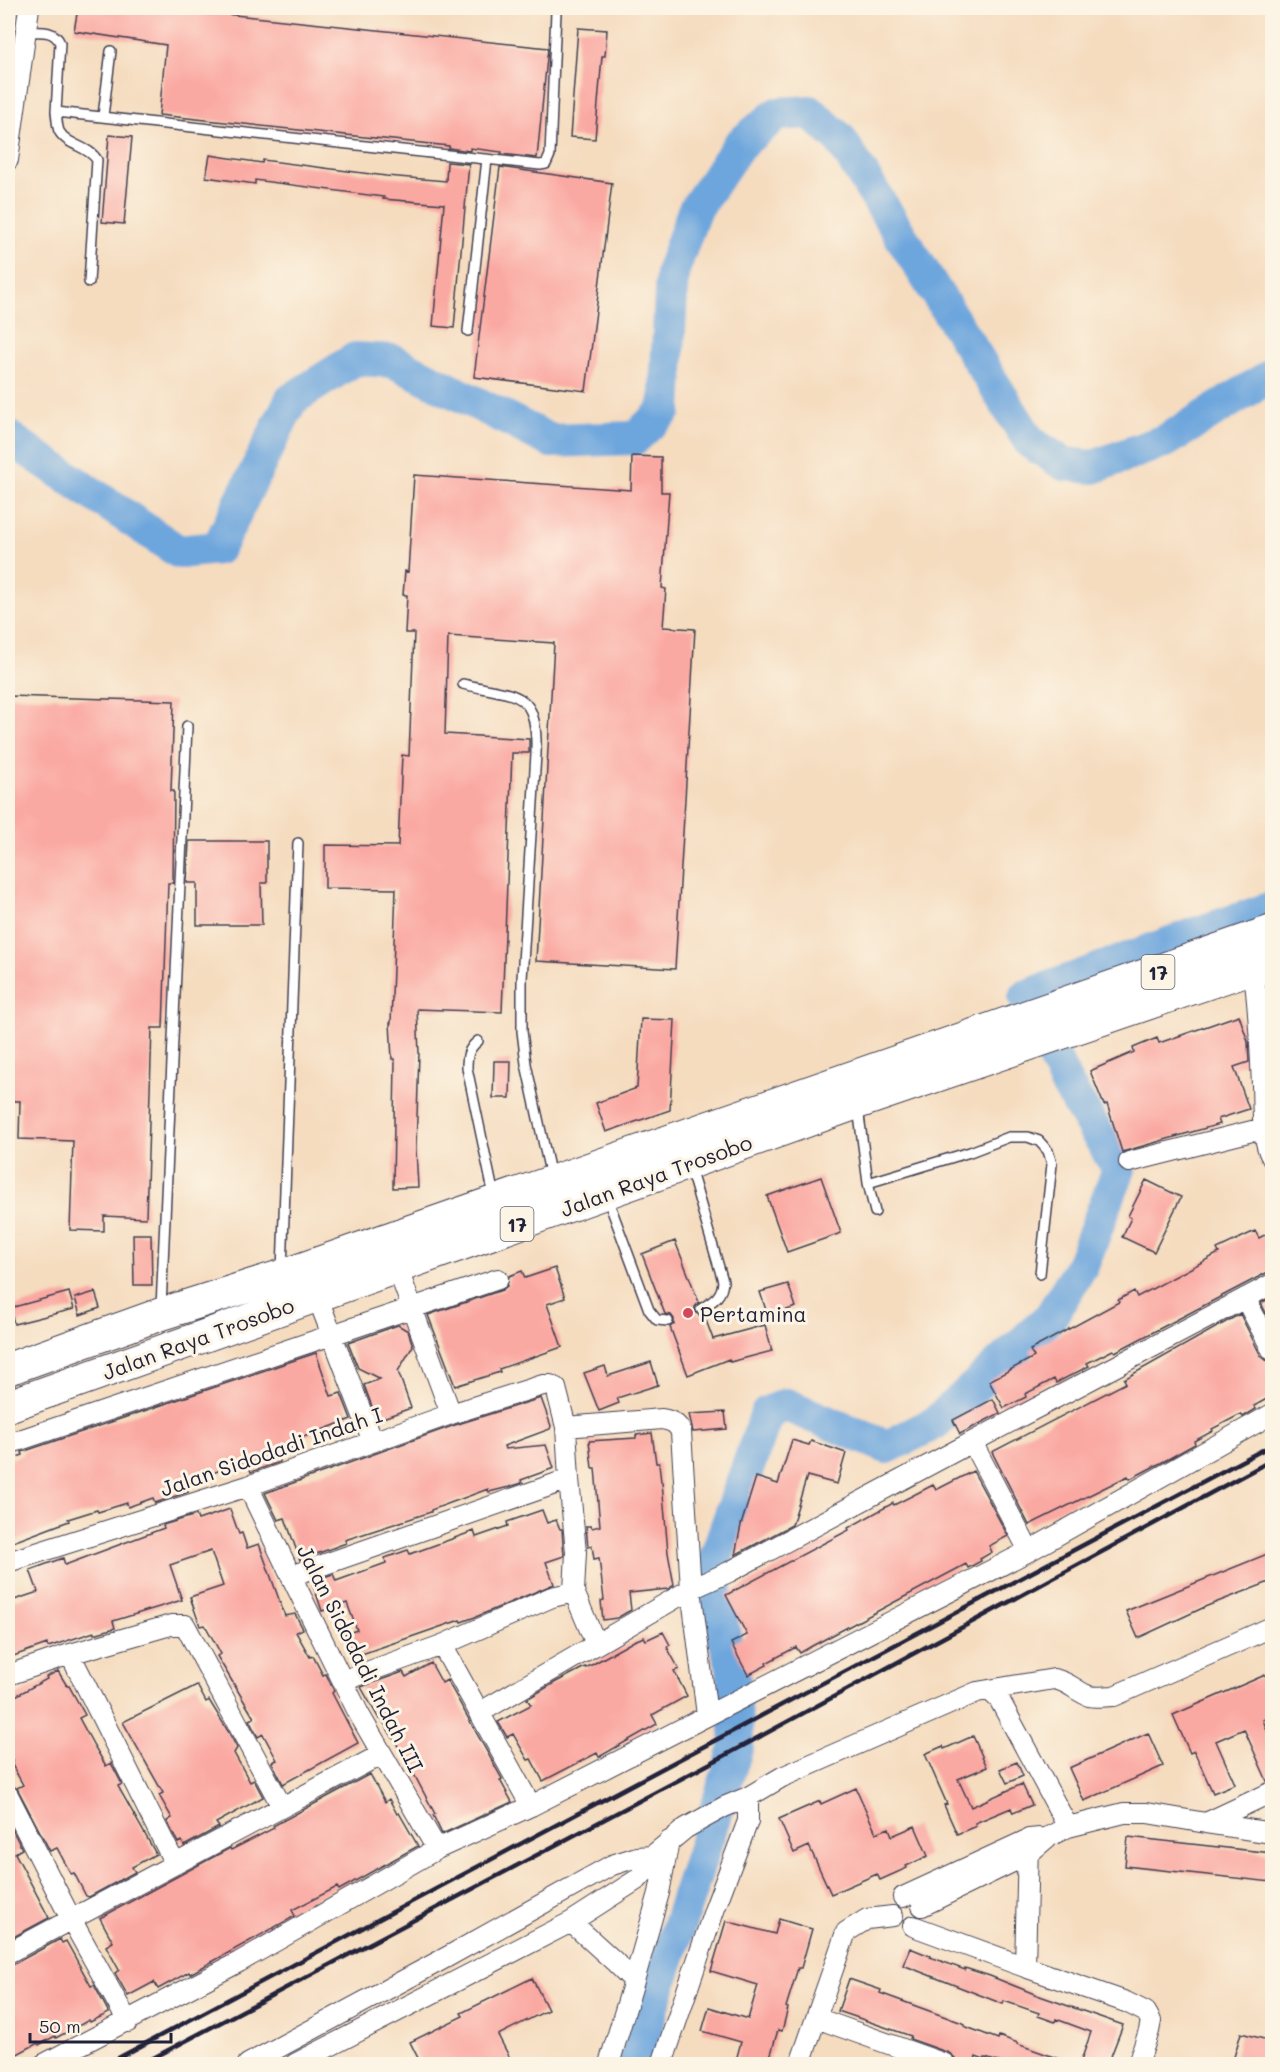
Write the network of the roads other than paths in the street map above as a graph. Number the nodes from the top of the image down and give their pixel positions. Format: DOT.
graph roads {
  1 [pos="29,8"];
  2 [pos="556,12"];
  3 [pos="26,32"];
  4 [pos="111,51"];
  5 [pos="56,112"];
  6 [pos="103,116"];
  7 [pos="487,159"];
  8 [pos="8,160"];
  9 [pos="89,282"];
  10 [pos="468,331"];
  11 [pos="463,684"];
  12 [pos="187,726"];
  13 [pos="298,843"];
  14 [pos="1272,931"];
  15 [pos="1263,964"];
  16 [pos="1036,1029"];
  17 [pos="478,1041"];
  18 [pos="857,1103"];
  19 [pos="1264,1128"];
  20 [pos="1272,1158"];
  21 [pos="1129,1162"];
  22 [pos="689,1163"];
  23 [pos="552,1181"];
  24 [pos="868,1183"];
  25 [pos="606,1193"];
  26 [pos="495,1201"];
  27 [pos="875,1212"];
  28 [pos="397,1267"];
  29 [pos="1040,1274"];
  30 [pos="281,1276"];
  31 [pos="498,1279"];
  32 [pos="1272,1284"];
  33 [pos="317,1296"];
  34 [pos="1245,1298"];
  35 [pos="411,1307"];
  36 [pos="701,1309"];
  37 [pos="161,1314"];
  38 [pos="668,1321"];
  39 [pos="330,1335"];
  40 [pos="1272,1350"];
  41 [pos="8,1369"];
  42 [pos="8,1406"];
  43 [pos="451,1414"];
  44 [pos="1272,1414"];
  45 [pos="566,1427"];
  46 [pos="373,1442"];
  47 [pos="972,1442"];
  48 [pos="8,1444"];
  49 [pos="569,1479"];
  50 [pos="249,1486"];
  51 [pos="1029,1551"];
  52 [pos="8,1562"];
  53 [pos="291,1576"];
  54 [pos="690,1589"];
  55 [pos="574,1592"];
  56 [pos="1272,1627"];
  57 [pos="596,1644"];
  58 [pos="442,1645"];
  59 [pos="70,1654"];
  60 [pos="8,1675"];
  61 [pos="342,1681"];
  62 [pos="989,1690"];
  63 [pos="478,1713"];
  64 [pos="707,1715"];
  65 [pos="382,1754"];
  66 [pos="1272,1792"];
  67 [pos="8,1795"];
  68 [pos="748,1797"];
  69 [pos="531,1806"];
  70 [pos="282,1807"];
  71 [pos="1206,1823"];
  72 [pos="1068,1827"];
  73 [pos="1272,1833"];
  74 [pos="669,1841"];
  75 [pos="1035,1843"];
  76 [pos="437,1849"];
  77 [pos="652,1856"];
  78 [pos="175,1864"];
  79 [pos="578,1884"];
  80 [pos="903,1897"];
  81 [pos="922,1906"];
  82 [pos="594,1907"];
  83 [pos="893,1916"];
  84 [pos="71,1919"];
  85 [pos="572,1922"];
  86 [pos="913,1926"];
  87 [pos="8,1953"];
  88 [pos="1025,1967"];
  89 [pos="634,1982"];
  90 [pos="816,2018"];
  91 [pos="128,2022"];
  92 [pos="44,2064"];
  93 [pos="248,2064"];
  94 [pos="295,2064"];
  95 [pos="609,2064"];
  96 [pos="662,2064"];
  97 [pos="800,2064"];
  98 [pos="945,2064"];
  99 [pos="1138,2064"];
  1 -- 3 [label="street"];
  2 -- 7 [label="lane"];
  3 -- 5 [label="lane"];
  3 -- 8 [label="street"];
  4 -- 6 [label="lane"];
  5 -- 6 [label="lane"];
  5 -- 9 [label="lane"];
  6 -- 7 [label="lane"];
  7 -- 10 [label="lane"];
  11 -- 23 [label="lane"];
  12 -- 37 [label="lane"];
  13 -- 30 [label="lane"];
  14 -- 16 [label="highway, Jalan Raya Trosobo / 17"];
  15 -- 16 [label="highway, Jalan Raya Trosobo / 17"];
  15 -- 19 [label="street"];
  16 -- 18 [label="highway, Jalan Raya Trosobo / 17"];
  16 -- 23 [label="highway, Jalan Raya Trosobo / 17"];
  17 -- 26 [label="lane"];
  18 -- 22 [label="highway, Jalan Raya Trosobo / 17"];
  18 -- 24 [label="lane"];
  19 -- 20 [label="street"];
  19 -- 21 [label="street"];
  22 -- 25 [label="highway, Jalan Raya Trosobo / 17"];
  22 -- 36 [label="lane"];
  23 -- 26 [label="highway, Jalan Raya Trosobo / 17"];
  24 -- 27 [label="lane"];
  24 -- 29 [label="lane"];
  25 -- 28 [label="highway, Jalan Raya Trosobo / 17"];
  25 -- 38 [label="lane"];
  26 -- 30 [label="highway, Jalan Raya Trosobo / 17"];
  28 -- 33 [label="highway, Jalan Raya Trosobo / 17"];
  28 -- 35 [label="street"];
  30 -- 37 [label="highway, Jalan Raya Trosobo / 17"];
  31 -- 35 [label="street"];
  32 -- 34 [label="street"];
  33 -- 39 [label="street"];
  33 -- 42 [label="highway, Jalan Raya Trosobo / 17"];
  34 -- 40 [label="street"];
  34 -- 47 [label="street"];
  35 -- 39 [label="street"];
  35 -- 43 [label="street"];
  37 -- 41 [label="highway, Jalan Raya Trosobo / 17"];
  39 -- 46 [label="street"];
  39 -- 48 [label="street"];
  43 -- 45 [label="street, Jalan Sidodadi Indah I"];
  43 -- 46 [label="street, Jalan Sidodadi Indah I"];
  44 -- 51 [label="street"];
  45 -- 49 [label="street"];
  45 -- 54 [label="street"];
  46 -- 50 [label="street, Jalan Sidodadi Indah I"];
  47 -- 51 [label="street"];
  47 -- 54 [label="street"];
  49 -- 53 [label="street"];
  49 -- 55 [label="street"];
  50 -- 52 [label="street, Jalan Sidodadi Indah I"];
  50 -- 53 [label="street, Jalan Sidodadi Indah III"];
  51 -- 64 [label="street"];
  53 -- 61 [label="street, Jalan Sidodadi Indah III"];
  54 -- 57 [label="street"];
  54 -- 64 [label="street"];
  55 -- 57 [label="street"];
  55 -- 58 [label="street"];
  56 -- 62 [label="street"];
  57 -- 63 [label="street"];
  58 -- 61 [label="street"];
  58 -- 63 [label="street"];
  59 -- 60 [label="street"];
  59 -- 70 [label="street"];
  59 -- 78 [label="street"];
  61 -- 65 [label="street, Jalan Sidodadi Indah III"];
  62 -- 68 [label="street"];
  62 -- 72 [label="street"];
  63 -- 69 [label="street"];
  64 -- 69 [label="street"];
  65 -- 70 [label="street"];
  65 -- 76 [label="street, Jalan Sidodadi Indah III"];
  66 -- 71 [label="street"];
  67 -- 84 [label="street"];
  68 -- 74 [label="street"];
  68 -- 96 [label="street"];
  69 -- 76 [label="street"];
  70 -- 78 [label="street"];
  71 -- 72 [label="street"];
  71 -- 73 [label="street"];
  72 -- 75 [label="street"];
  74 -- 77 [label="street"];
  74 -- 89 [label="street"];
  75 -- 80 [label="street"];
  75 -- 81 [label="street"];
  75 -- 88 [label="street"];
  76 -- 91 [label="street"];
  77 -- 79 [label="street"];
  77 -- 82 [label="street"];
  78 -- 84 [label="street"];
  79 -- 82 [label="street"];
  79 -- 93 [label="street"];
  80 -- 81 [label="street"];
  80 -- 83 [label="street"];
  81 -- 86 [label="street"];
  82 -- 85 [label="street"];
  83 -- 86 [label="street"];
  83 -- 90 [label="street"];
  84 -- 87 [label="street"];
  84 -- 91 [label="street"];
  85 -- 89 [label="street"];
  85 -- 94 [label="street"];
  86 -- 88 [label="street"];
  88 -- 99 [label="street"];
  89 -- 95 [label="street"];
  90 -- 97 [label="street"];
  90 -- 98 [label="street"];
  91 -- 92 [label="street"];
}
